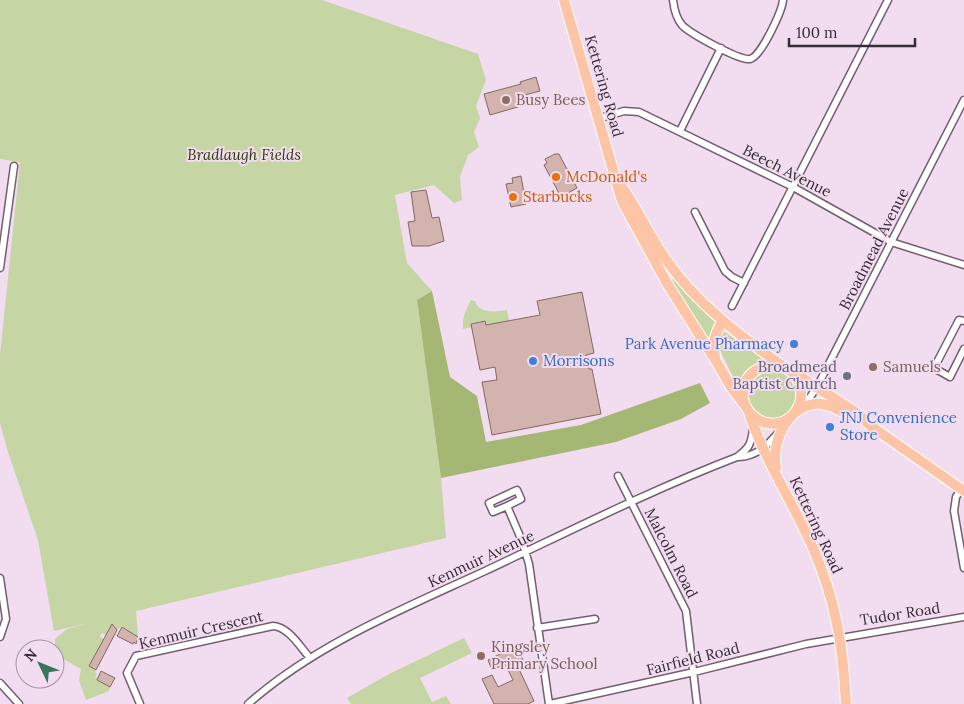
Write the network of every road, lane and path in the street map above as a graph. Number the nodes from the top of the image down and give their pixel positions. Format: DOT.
graph roads {
  1 [pos="564,0"];
  2 [pos="673,0"];
  3 [pos="783,0"];
  4 [pos="888,0"];
  5 [pos="721,48"];
  6 [pos="964,100"];
  7 [pos="597,119"];
  8 [pos="680,131"];
  9 [pos="14,166"];
  10 [pos="616,179"];
  11 [pos="793,187"];
  12 [pos="695,212"];
  13 [pos="892,242"];
  14 [pos="964,265"];
  15 [pos="0,268"];
  16 [pos="744,283"];
  17 [pos="732,306"];
  18 [pos="723,321"];
  19 [pos="964,321"];
  20 [pos="964,349"];
  21 [pos="716,361"];
  22 [pos="789,370"];
  23 [pos="817,387"];
  24 [pos="747,410"];
  25 [pos="793,416"];
  26 [pos="868,424"];
  27 [pos="753,427"];
  28 [pos="763,448"];
  29 [pos="737,457"];
  30 [pos="618,476"];
  31 [pos="777,476"];
  32 [pos="962,490"];
  33 [pos="631,503"];
  34 [pos="507,506"];
  35 [pos="526,552"];
  36 [pos="964,568"];
  37 [pos="0,578"];
  38 [pos="964,616"];
  39 [pos="596,619"];
  40 [pos="538,628"];
  41 [pos="841,636"];
  42 [pos="0,637"];
  43 [pos="310,658"];
  44 [pos="694,672"];
  45 [pos="0,683"];
  46 [pos="20,704"];
  47 [pos="140,704"];
  48 [pos="248,704"];
  49 [pos="550,704"];
  50 [pos="697,704"];
  51 [pos="846,704"];
  1 -- 7 [label="main road, Kettering Road"];
  2 -- 5 [label="street"];
  3 -- 5 [label="street"];
  4 -- 11 [label="street"];
  5 -- 8 [label="street"];
  6 -- 13 [label="street, Broadmead Avenue"];
  7 -- 8 [label="street, Beech Avenue"];
  7 -- 10 [label="main road, Kettering Road"];
  8 -- 11 [label="street, Beech Avenue"];
  9 -- 15 [label="street"];
  10 -- 18 [label="main road, Kettering Road"];
  10 -- 21 [label="main road, Kettering Road"];
  11 -- 13 [label="street, Beech Avenue"];
  11 -- 16 [label="street"];
  12 -- 16 [label="street"];
  13 -- 14 [label="street, Beech Avenue"];
  13 -- 23 [label="street, Broadmead Avenue"];
  16 -- 17 [label="street"];
  18 -- 21 [label="main road, Kettering Road"];
  18 -- 22 [label="main road, Kettering Road"];
  19 -- 20 [label="street"];
  21 -- 24 [label="main road, Kettering Road"];
  22 -- 23 [label="main road, Kettering Road"];
  22 -- 24 [label="main road"];
  22 -- 25 [label="main road"];
  23 -- 25 [label="street, Broadmead Avenue"];
  23 -- 26 [label="main road, Kettering Road"];
  24 -- 25 [label="main road"];
  24 -- 27 [label="main road, Kettering Road"];
  25 -- 26 [label="main road"];
  25 -- 28 [label="street, Kenmuir Avenue"];
  25 -- 31 [label="main road, Kettering Road"];
  26 -- 32 [label="main road"];
  27 -- 28 [label="main road, Kettering Road"];
  27 -- 29 [label="street, Kenmuir Avenue"];
  28 -- 29 [label="street, Kenmuir Avenue"];
  28 -- 31 [label="main road, Kettering Road"];
  29 -- 33 [label="street, Kenmuir Avenue"];
  30 -- 33 [label="street, Malcolm Road"];
  31 -- 41 [label="main road, Kettering Road"];
  32 -- 36 [label="street"];
  33 -- 35 [label="street, Kenmuir Avenue"];
  33 -- 44 [label="street, Malcolm Road"];
  34 -- 34 [label="street"];
  34 -- 35 [label="street"];
  35 -- 40 [label="street"];
  35 -- 43 [label="street, Kenmuir Avenue"];
  37 -- 42 [label="street"];
  38 -- 41 [label="street, Tudor Road"];
  39 -- 40 [label="street"];
  40 -- 49 [label="street"];
  41 -- 44 [label="street, Fairfield Road"];
  41 -- 51 [label="main road, Kettering Road"];
  43 -- 47 [label="street, Kenmuir Crescent"];
  43 -- 48 [label="street, Kenmuir Avenue"];
  44 -- 49 [label="street, Fairfield Road"];
  44 -- 50 [label="street, Malcolm Road"];
  45 -- 46 [label="street"];
}
